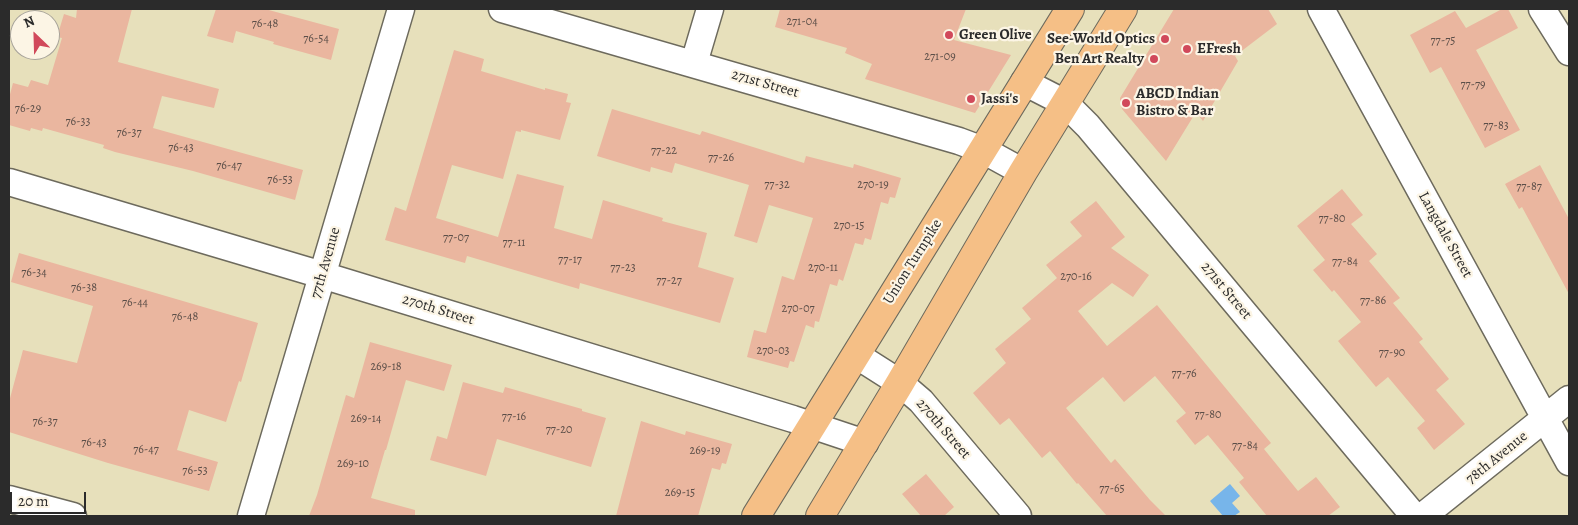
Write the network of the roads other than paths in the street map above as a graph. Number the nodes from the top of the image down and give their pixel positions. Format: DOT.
graph roads {
  1 [pos="401,9"];
  2 [pos="502,9"];
  3 [pos="710,9"];
  4 [pos="1070,9"];
  5 [pos="1123,9"];
  6 [pos="1321,9"];
  7 [pos="1542,9"];
  8 [pos="1569,52"];
  9 [pos="694,63"];
  10 [pos="1024,82"];
  11 [pos="1065,103"];
  12 [pos="983,150"];
  13 [pos="1023,172"];
  14 [pos="9,182"];
  15 [pos="322,275"];
  16 [pos="856,355"];
  17 [pos="900,384"];
  18 [pos="1569,399"];
  19 [pos="1546,419"];
  20 [pos="813,425"];
  21 [pos="865,443"];
  22 [pos="1569,462"];
  23 [pos="9,499"];
  24 [pos="73,516"];
  25 [pos="252,516"];
  26 [pos="756,516"];
  27 [pos="820,516"];
  28 [pos="1018,516"];
  29 [pos="1414,516"];
  30 [pos="1423,516"];
  1 -- 15 [label="street, 77th Avenue"];
  2 -- 9 [label="street, 271st Street"];
  3 -- 9 [label="street"];
  4 -- 10 [label="main road, Union Turnpike"];
  5 -- 11 [label="main road"];
  6 -- 19 [label="street, Langdale Street"];
  7 -- 8 [label="street"];
  9 -- 12 [label="street, 271st Street"];
  10 -- 11 [label="street, 271st Street"];
  10 -- 12 [label="main road, Union Turnpike"];
  11 -- 13 [label="main road"];
  11 -- 29 [label="street, 271st Street"];
  12 -- 13 [label="street, 271st Street"];
  12 -- 16 [label="main road, Union Turnpike"];
  13 -- 17 [label="main road"];
  14 -- 15 [label="street, 270th Street"];
  15 -- 20 [label="street, 270th Street"];
  15 -- 25 [label="street, 77th Avenue"];
  16 -- 17 [label="street, 270th Street"];
  16 -- 20 [label="main road, Union Turnpike"];
  17 -- 21 [label="main road"];
  17 -- 28 [label="street, 270th Street"];
  18 -- 19 [label="street, 78th Avenue"];
  19 -- 22 [label="street, Langdale Street"];
  19 -- 30 [label="street, 78th Avenue"];
  20 -- 21 [label="street, 270th Street"];
  20 -- 26 [label="main road, Union Turnpike"];
  21 -- 27 [label="main road"];
  23 -- 24 [label="street"];
}
